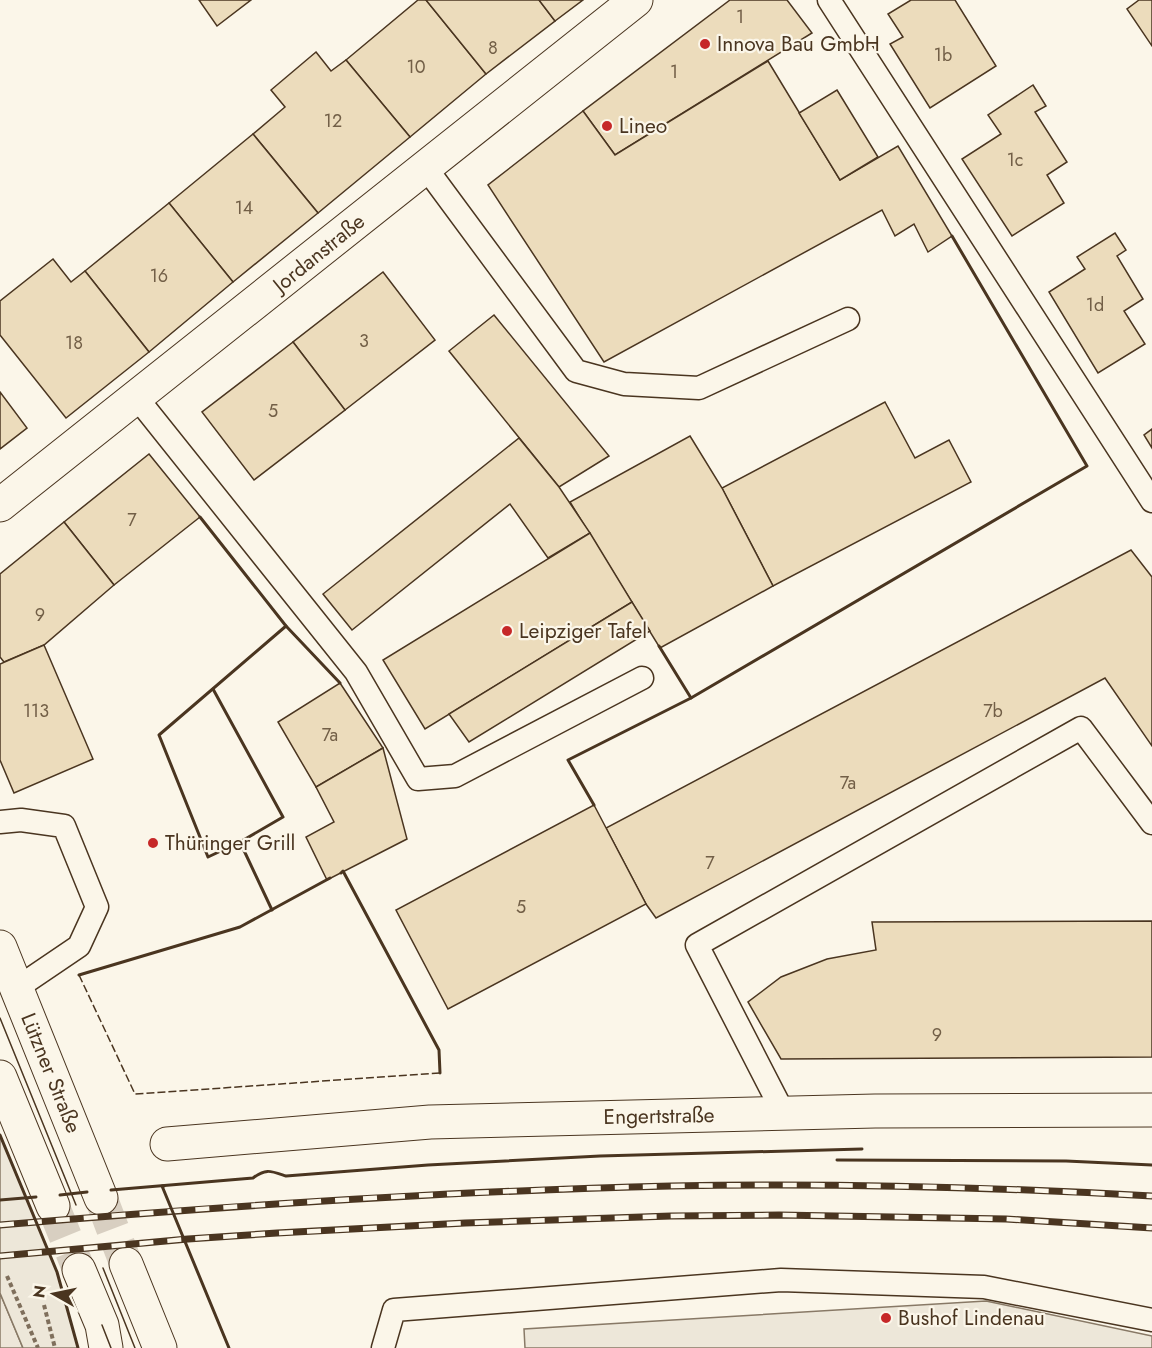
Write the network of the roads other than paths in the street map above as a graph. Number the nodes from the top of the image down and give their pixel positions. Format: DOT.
graph roads {
  1 [pos="636,0"];
  2 [pos="829,0"];
  3 [pos="426,168"];
  4 [pos="848,319"];
  5 [pos="137,398"];
  6 [pos="1152,501"];
  7 [pos="0,505"];
  8 [pos="642,678"];
  9 [pos="0,822"];
  10 [pos="1152,823"];
  11 [pos="0,947"];
  12 [pos="17,988"];
  13 [pos="0,1077"];
  14 [pos="1152,1110"];
  15 [pos="784,1114"];
  16 [pos="167,1144"];
  17 [pos="101,1198"];
  18 [pos="53,1206"];
  19 [pos="126,1264"];
  20 [pos="79,1270"];
  21 [pos="1152,1320"];
  22 [pos="104,1337"];
  23 [pos="160,1348"];
  24 [pos="383,1348"];
  1 -- 3 [label="street, Jordanstraße"];
  2 -- 6 [label="lane"];
  3 -- 4 [label="lane"];
  3 -- 5 [label="street, Jordanstraße"];
  5 -- 7 [label="street, Jordanstraße"];
  5 -- 8 [label="lane"];
  9 -- 12 [label="lane"];
  10 -- 15 [label="lane"];
  11 -- 12 [label="street, Lützner Straße"];
  12 -- 17 [label="street, Lützner Straße"];
  13 -- 18 [label="street"];
  14 -- 15 [label="street, Engertstraße"];
  15 -- 16 [label="street, Engertstraße"];
  19 -- 23 [label="street"];
  20 -- 22 [label="street"];
  21 -- 24 [label="lane"];
}
